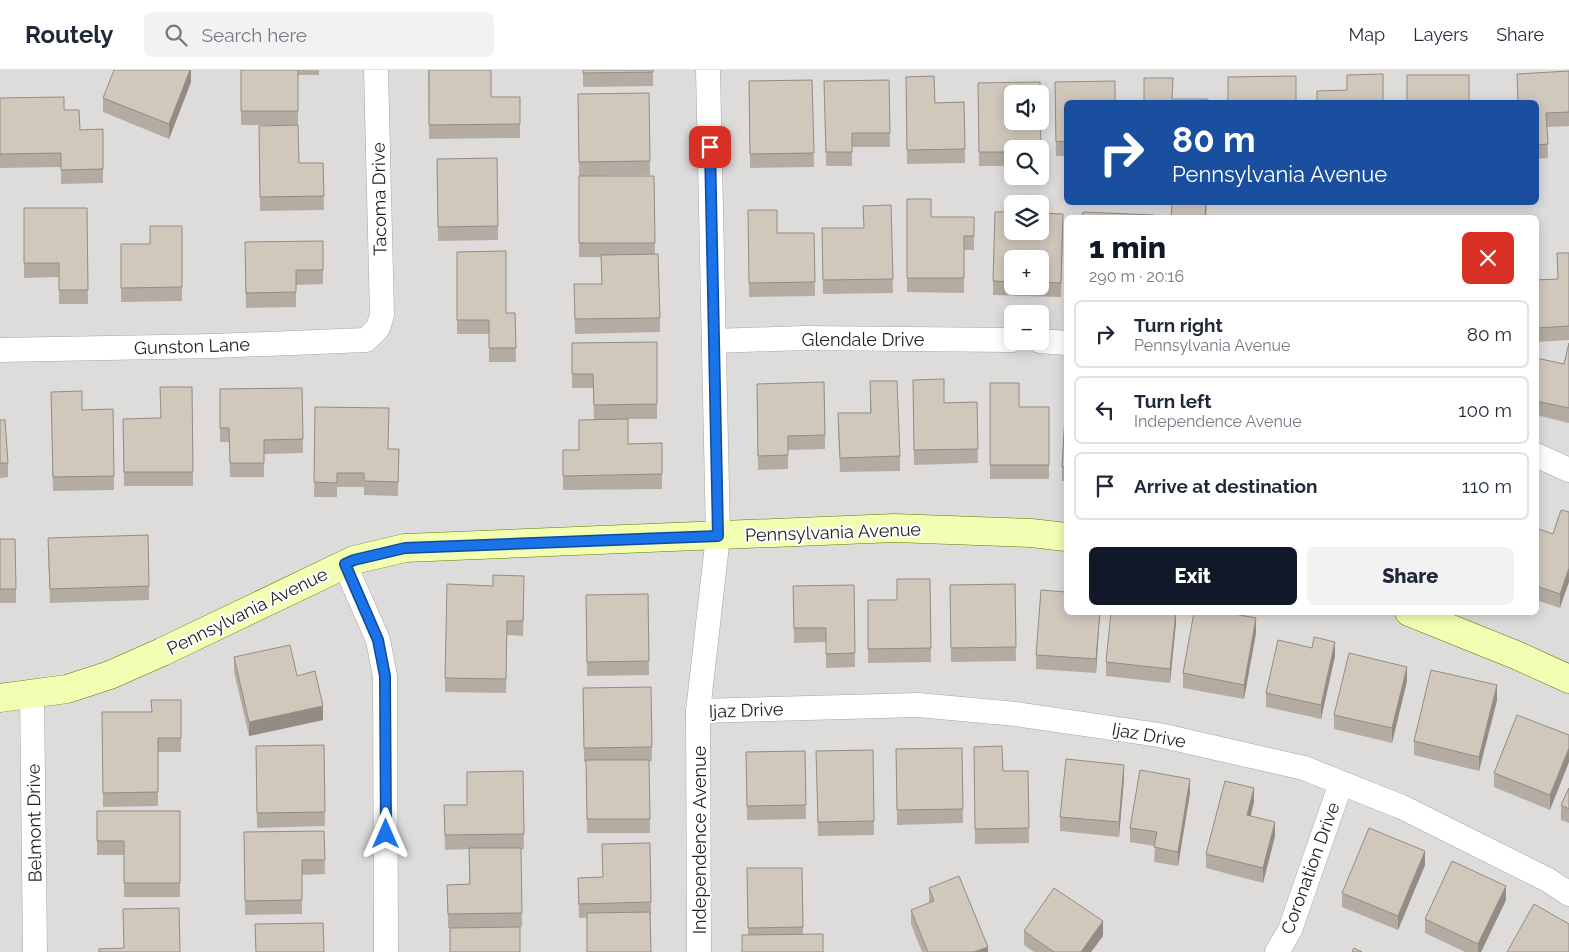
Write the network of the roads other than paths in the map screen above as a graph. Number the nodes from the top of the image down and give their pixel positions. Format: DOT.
graph roads {
  1 [pos="376,70"];
  2 [pos="708,70"];
  3 [pos="378,328"];
  4 [pos="1004,340"];
  5 [pos="714,341"];
  6 [pos="1049,342"];
  7 [pos="1064,343"];
  8 [pos="0,350"];
  9 [pos="1539,456"];
  10 [pos="1569,470"];
  11 [pos="718,536"];
  12 [pos="1064,536"];
  13 [pos="345,564"];
  14 [pos="1416,615"];
  15 [pos="1569,679"];
  16 [pos="32,693"];
  17 [pos="0,698"];
  18 [pos="698,711"];
  19 [pos="1341,783"];
  20 [pos="1569,894"];
  21 [pos="35,952"];
  22 [pos="386,952"];
  23 [pos="700,952"];
  24 [pos="1277,952"];
  1 -- 3 [label="street, Tacoma Drive"];
  2 -- 5 [label="street, Independence Avenue"];
  3 -- 8 [label="street, Gunston Lane"];
  4 -- 5 [label="street, Glendale Drive"];
  5 -- 11 [label="street, Independence Avenue"];
  6 -- 7 [label="street"];
  9 -- 10 [label="street"];
  11 -- 12 [label="street, Pennsylvania Avenue"];
  11 -- 13 [label="street, Pennsylvania Avenue"];
  11 -- 18 [label="street, Independence Avenue"];
  13 -- 16 [label="street, Pennsylvania Avenue"];
  13 -- 22 [label="street"];
  14 -- 15 [label="street"];
  16 -- 17 [label="street, Pennsylvania Avenue"];
  16 -- 21 [label="street, Belmont Drive"];
  18 -- 19 [label="street, Ijaz Drive"];
  18 -- 23 [label="street, Independence Avenue"];
  19 -- 20 [label="street, Ijaz Drive"];
  19 -- 24 [label="street, Coronation Drive"];
}
